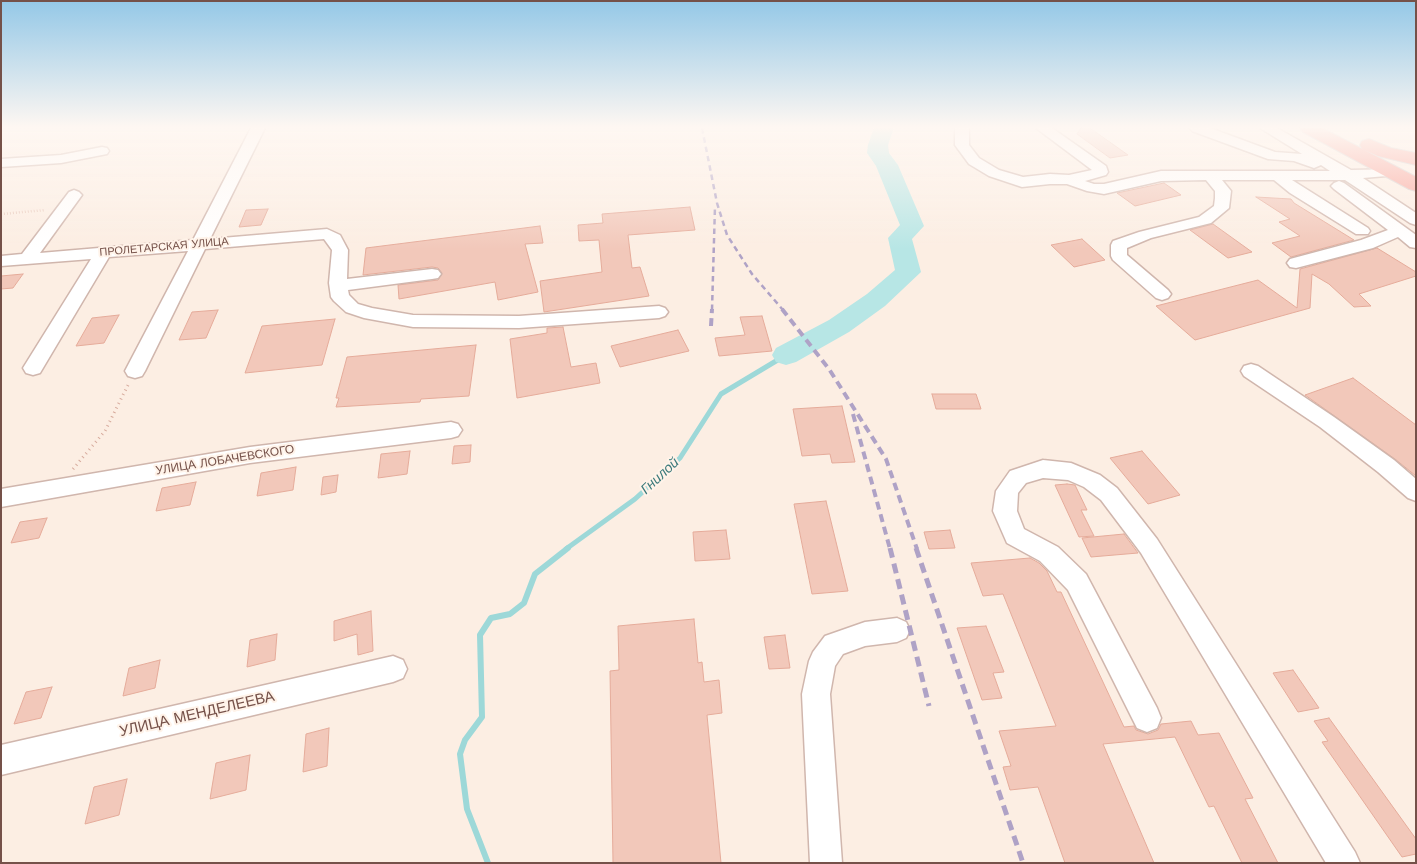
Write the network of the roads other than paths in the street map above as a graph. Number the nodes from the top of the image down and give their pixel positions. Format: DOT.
graph roads {
  1 [pos="237,168"];
  2 [pos="986,168"];
  3 [pos="1101,168"];
  4 [pos="1329,168"];
  5 [pos="1336,168"];
  6 [pos="1386,168"];
  7 [pos="1401,168"];
  8 [pos="1393,172"];
  9 [pos="1276,174"];
  10 [pos="1210,175"];
  11 [pos="1324,175"];
  12 [pos="1348,175"];
  13 [pos="1416,176"];
  14 [pos="1069,180"];
  15 [pos="1416,184"];
  16 [pos="74,195"];
  17 [pos="1416,220"];
  18 [pos="1362,230"];
  19 [pos="1400,232"];
  20 [pos="199,244"];
  21 [pos="1416,244"];
  22 [pos="103,253"];
  23 [pos="27,259"];
  24 [pos="1,261"];
  25 [pos="1296,263"];
  26 [pos="432,274"];
  27 [pos="338,283"];
  28 [pos="1162,294"];
  29 [pos="659,312"];
  30 [pos="34,368"];
  31 [pos="135,371"];
  32 [pos="1252,371"];
  33 [pos="451,430"];
  34 [pos="1416,492"];
  35 [pos="1,498"];
  36 [pos="898,630"];
  37 [pos="393,669"];
  38 [pos="1147,718"];
  39 [pos="1,760"];
  40 [pos="826,863"];
  41 [pos="1344,863"];
  1 -- 20 [label="street"];
  2 -- 14 [label="street"];
  3 -- 14 [label="street"];
  4 -- 12 [label="street"];
  5 -- 12 [label="street"];
  6 -- 8 [label="highway"];
  7 -- 13 [label="highway"];
  8 -- 12 [label="street"];
  8 -- 15 [label="highway"];
  9 -- 10 [label="street"];
  9 -- 11 [label="street"];
  9 -- 18 [label="street"];
  10 -- 14 [label="street"];
  10 -- 28 [label="street"];
  11 -- 12 [label="street"];
  11 -- 19 [label="street"];
  12 -- 17 [label="street"];
  16 -- 23 [label="street"];
  19 -- 21 [label="street"];
  19 -- 25 [label="street"];
  20 -- 22 [label="street, ПРОЛЕТАРСКАЯ УЛИЦА"];
  20 -- 27 [label="street, ПРОЛЕТАРСКАЯ УЛИЦА"];
  20 -- 31 [label="street"];
  22 -- 23 [label="street, ПРОЛЕТАРСКАЯ УЛИЦА"];
  22 -- 30 [label="street"];
  23 -- 24 [label="street, ПРОЛЕТАРСКАЯ УЛИЦА"];
  26 -- 27 [label="street"];
  27 -- 29 [label="street"];
  32 -- 34 [label="street"];
  33 -- 35 [label="street, УЛИЦА ЛОБАЧЕВСКОГО"];
  36 -- 40 [label="street"];
  37 -- 39 [label="street, УЛИЦА МЕНДЕЛЕЕВА"];
  38 -- 41 [label="street"];
}
